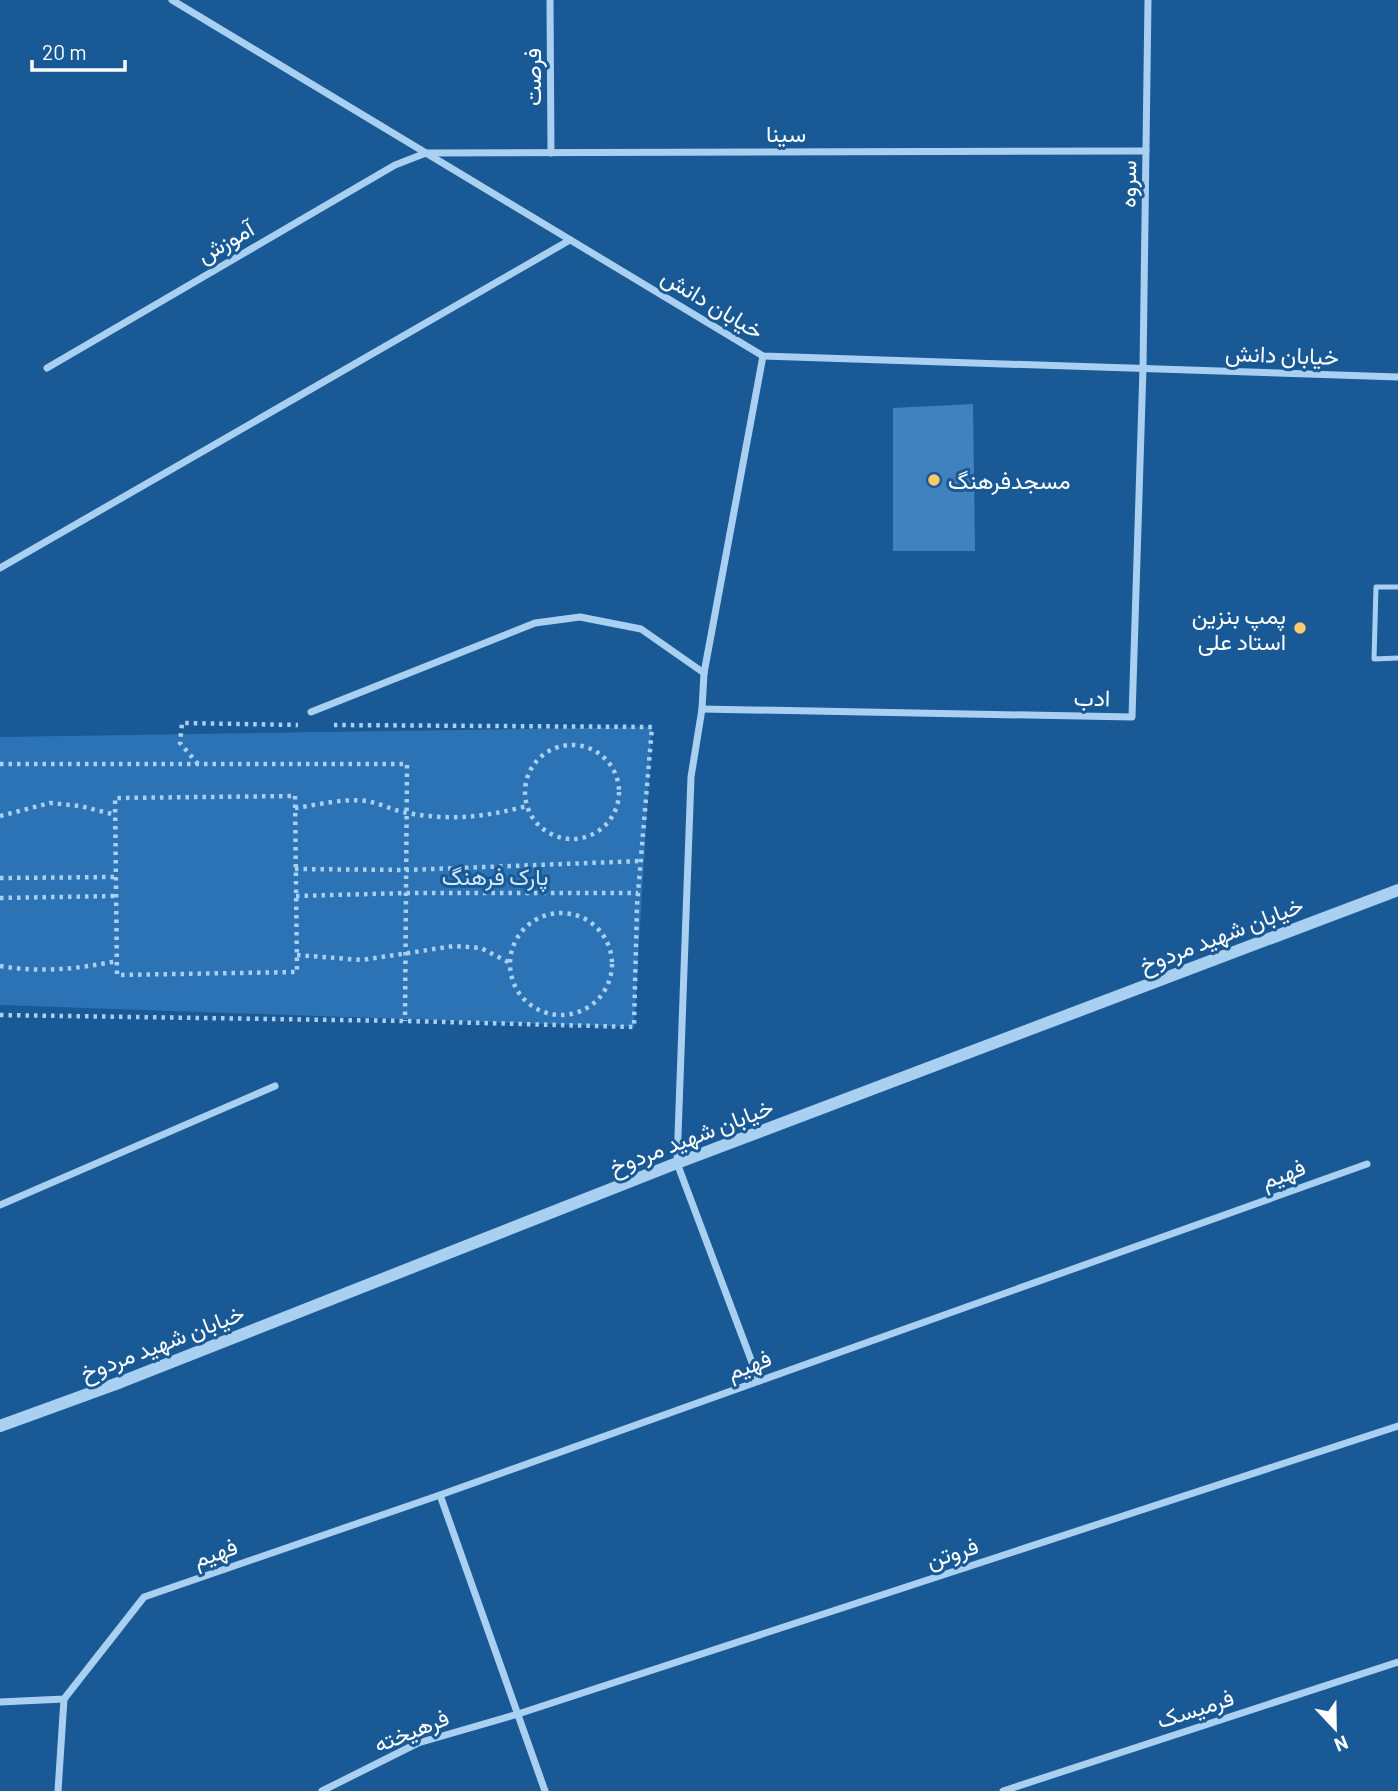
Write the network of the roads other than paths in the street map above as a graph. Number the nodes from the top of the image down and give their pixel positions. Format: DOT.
graph roads {
  1 [pos="172,0"];
  2 [pos="550,0"];
  3 [pos="1148,0"];
  4 [pos="1146,151"];
  5 [pos="426,153"];
  6 [pos="551,153"];
  7 [pos="570,240"];
  8 [pos="763,356"];
  9 [pos="47,368"];
  10 [pos="1143,368"];
  11 [pos="1398,377"];
  12 [pos="0,568"];
  13 [pos="1398,587"];
  14 [pos="1398,658"];
  15 [pos="704,673"];
  16 [pos="702,709"];
  17 [pos="311,712"];
  18 [pos="1398,890"];
  19 [pos="275,1086"];
  20 [pos="677,1163"];
  21 [pos="1367,1164"];
  22 [pos="0,1205"];
  23 [pos="759,1381"];
  24 [pos="0,1426"];
  25 [pos="1398,1426"];
  26 [pos="440,1495"];
  27 [pos="1398,1662"];
  28 [pos="64,1699"];
  29 [pos="0,1702"];
  30 [pos="518,1714"];
  31 [pos="58,1791"];
  32 [pos="322,1791"];
  33 [pos="545,1791"];
  34 [pos="1003,1791"];
  1 -- 5 [label="street, خیابان دانش"];
  2 -- 6 [label="street, فرصت"];
  3 -- 4 [label="street, سروه"];
  4 -- 6 [label="street, سینا"];
  4 -- 10 [label="street, سروه"];
  5 -- 6 [label="street, سینا"];
  5 -- 7 [label="street, خیابان دانش"];
  5 -- 9 [label="street, آموزش"];
  7 -- 8 [label="street, خیابان دانش"];
  7 -- 12 [label="street"];
  8 -- 10 [label="street, خیابان دانش"];
  8 -- 15 [label="street"];
  10 -- 11 [label="street, خیابان دانش"];
  10 -- 16 [label="street, ادب"];
  13 -- 14 [label="lane"];
  15 -- 16 [label="street"];
  15 -- 17 [label="street"];
  16 -- 20 [label="street"];
  18 -- 20 [label="street, خیابان شهید مردوخ"];
  19 -- 22 [label="street"];
  20 -- 23 [label="street"];
  20 -- 24 [label="street, خیابان شهید مردوخ"];
  21 -- 23 [label="street, فهیم"];
  23 -- 26 [label="street, فهیم"];
  25 -- 30 [label="street, فروتن"];
  26 -- 28 [label="street, فهیم"];
  26 -- 30 [label="street"];
  27 -- 34 [label="street, فرمیسک"];
  28 -- 29 [label="street"];
  28 -- 31 [label="street"];
  30 -- 32 [label="street, فرهیخته"];
  30 -- 33 [label="street"];
}
